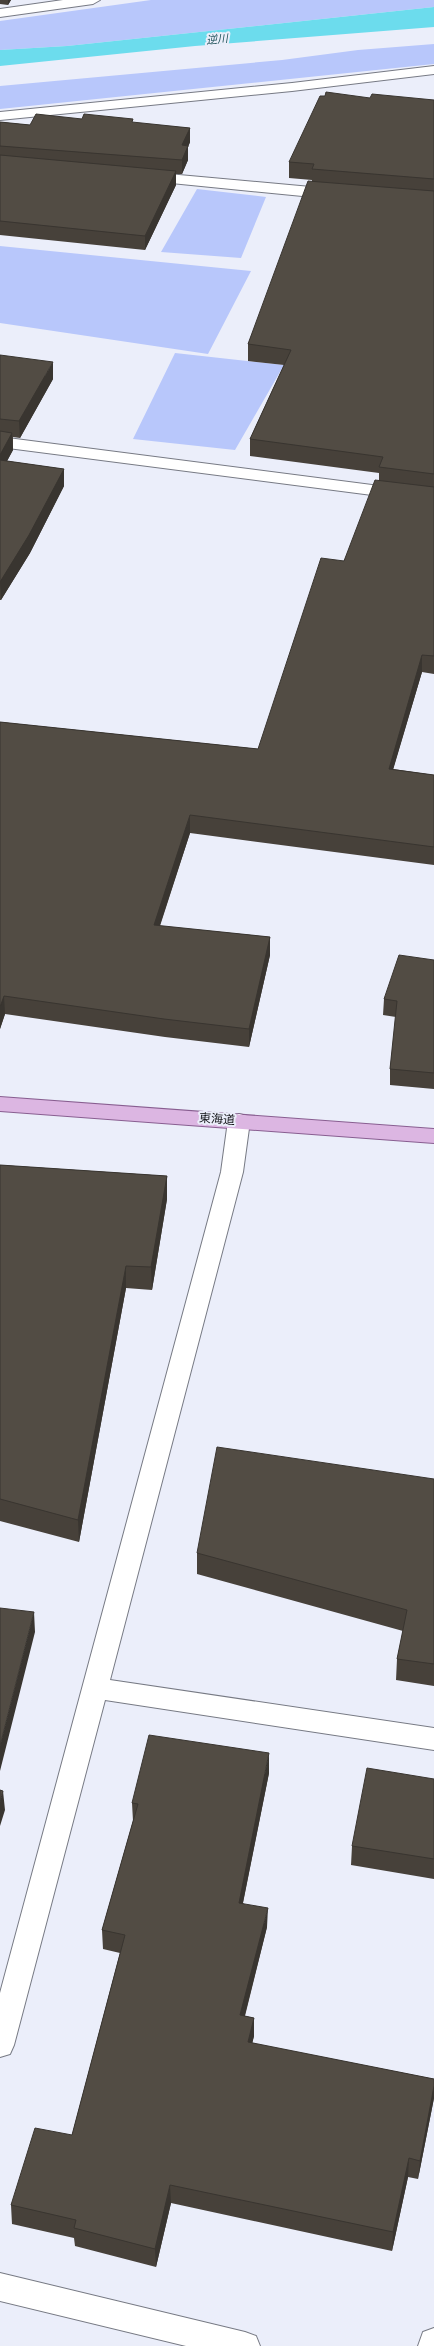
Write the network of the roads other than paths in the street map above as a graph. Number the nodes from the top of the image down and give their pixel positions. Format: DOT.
graph roads {
  1 [pos="94,0"];
  2 [pos="0,13"];
  3 [pos="434,70"];
  4 [pos="0,116"];
  5 [pos="134,176"];
  6 [pos="347,195"];
  7 [pos="0,442"];
  8 [pos="434,498"];
  9 [pos="0,1104"];
  10 [pos="239,1121"];
  11 [pos="434,1136"];
  12 [pos="96,1688"];
  13 [pos="434,1739"];
  14 [pos="0,2045"];
  15 [pos="0,2287"];
  16 [pos="434,2342"];
  17 [pos="245,2346"];
  18 [pos="433,2346"];
  1 -- 2 [label="street"];
  3 -- 4 [label="street"];
  5 -- 6 [label="street"];
  7 -- 8 [label="street"];
  9 -- 10 [label="main road, 東海道"];
  10 -- 11 [label="main road, 東海道"];
  10 -- 12 [label="street"];
  12 -- 13 [label="street"];
  12 -- 14 [label="street"];
  15 -- 17 [label="street"];
  16 -- 18 [label="street"];
}
